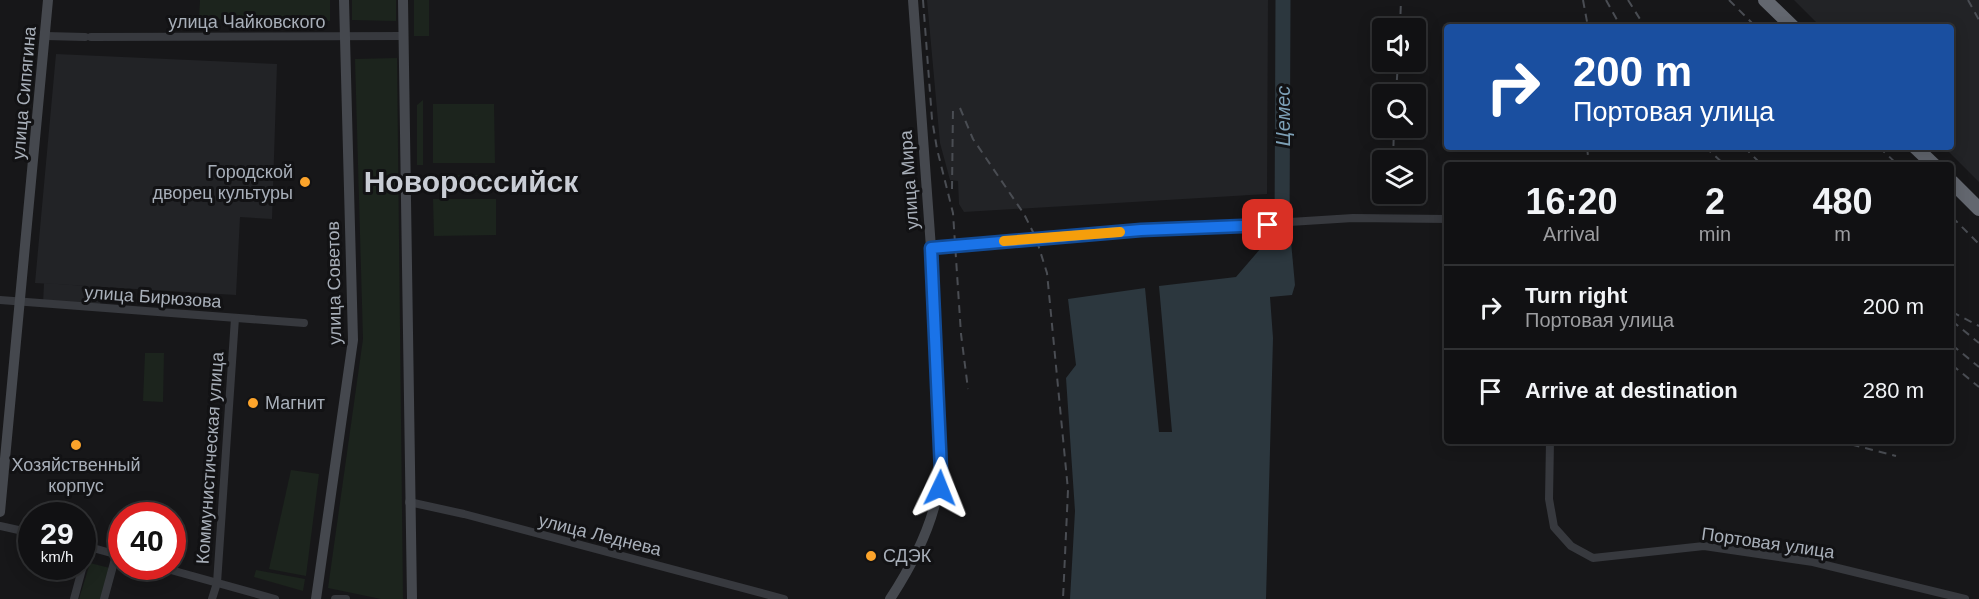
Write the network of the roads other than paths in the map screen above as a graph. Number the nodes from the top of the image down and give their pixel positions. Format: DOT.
graph roads {
  1 [pos="48,0"];
  2 [pos="344,0"];
  3 [pos="404,0"];
  4 [pos="913,0"];
  5 [pos="1766,0"];
  6 [pos="1790,24"];
  7 [pos="46,36"];
  8 [pos="404,36"];
  9 [pos="344,38"];
  10 [pos="1918,150"];
  11 [pos="1931,162"];
  12 [pos="1954,185"];
  13 [pos="1979,209"];
  14 [pos="1444,219"];
  15 [pos="931,248"];
  16 [pos="0,300"];
  17 [pos="19,302"];
  18 [pos="235,318"];
  19 [pos="304,323"];
  20 [pos="1550,444"];
  21 [pos="409,502"];
  22 [pos="0,512"];
  23 [pos="0,526"];
  24 [pos="18,530"];
  25 [pos="186,574"];
  26 [pos="78,580"];
  27 [pos="111,580"];
  28 [pos="217,583"];
  29 [pos="74,599"];
  30 [pos="104,599"];
  31 [pos="212,599"];
  32 [pos="275,599"];
  33 [pos="316,599"];
  34 [pos="335,599"];
  35 [pos="346,599"];
  36 [pos="412,599"];
  37 [pos="784,599"];
  38 [pos="890,599"];
  39 [pos="1965,599"];
  1 -- 7 [label="street, улица Сипягина"];
  2 -- 9 [label="street, улица Советов"];
  3 -- 8 [label="street"];
  4 -- 15 [label="street, улица Мира"];
  5 -- 6 [label="highway"];
  7 -- 9 [label="street, улица Чайковского"];
  7 -- 17 [label="street, улица Сипягина"];
  8 -- 9 [label="street, улица Чайковского"];
  8 -- 21 [label="street"];
  9 -- 33 [label="street, улица Советов"];
  10 -- 11 [label="highway"];
  12 -- 13 [label="highway"];
  14 -- 15 [label="street"];
  15 -- 38 [label="street, улица Мира"];
  16 -- 17 [label="street, улица Бирюзова"];
  17 -- 18 [label="street, улица Бирюзова"];
  17 -- 22 [label="street, улица Сипягина"];
  18 -- 19 [label="street, улица Бирюзова"];
  18 -- 28 [label="street, Коммунистическая улица"];
  20 -- 39 [label="street, Портовая улица"];
  21 -- 36 [label="street"];
  21 -- 37 [label="street, улица Леднева"];
  23 -- 24 [label="street"];
  25 -- 28 [label="street"];
  26 -- 29 [label="street"];
  27 -- 30 [label="street"];
  28 -- 31 [label="street, Коммунистическая улица"];
  28 -- 32 [label="street"];
  34 -- 35 [label="street"];
}
